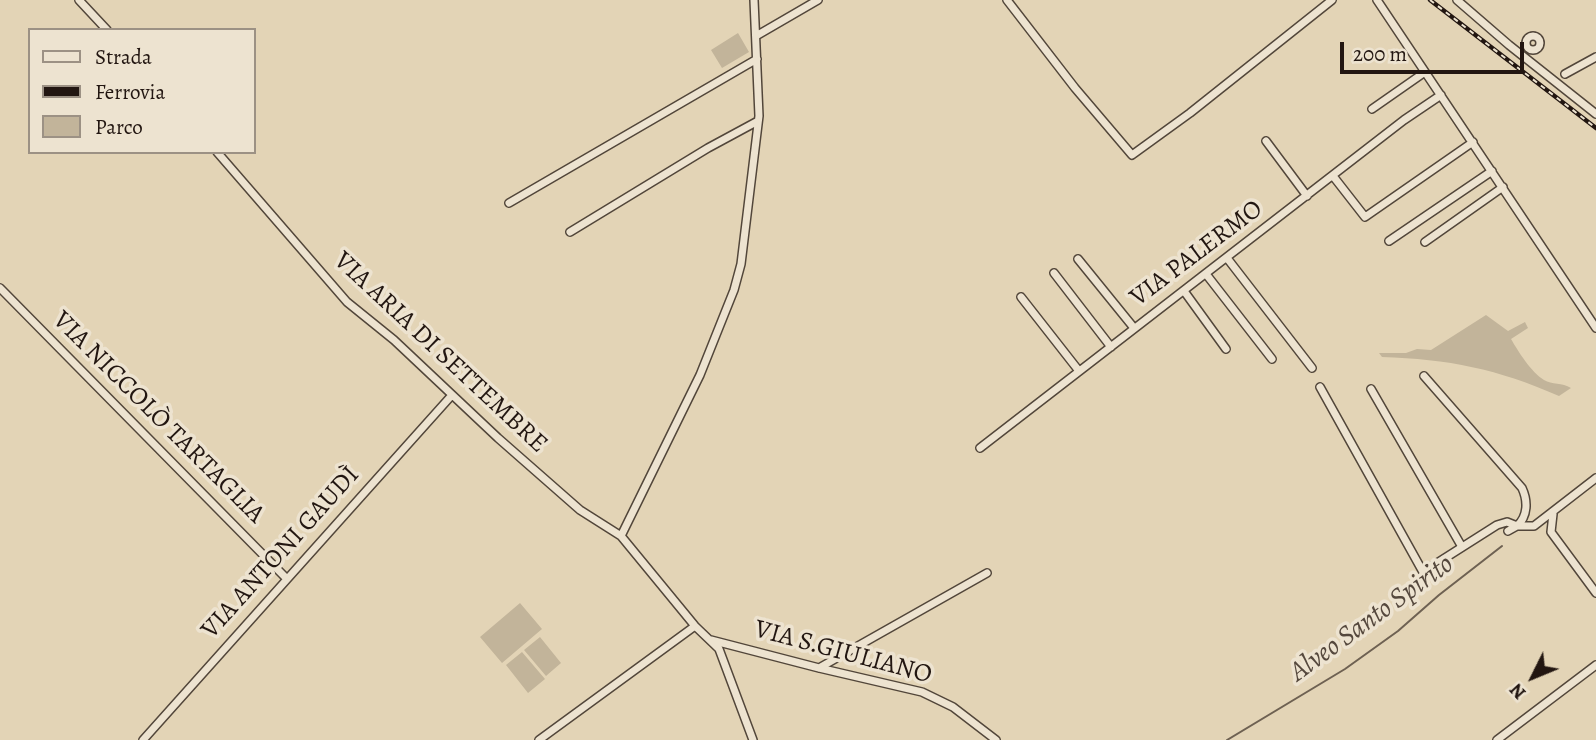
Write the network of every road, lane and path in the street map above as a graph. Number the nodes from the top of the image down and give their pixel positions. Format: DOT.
graph roads {
  1 [pos="79,0"];
  2 [pos="754,0"];
  3 [pos="818,0"];
  4 [pos="1007,0"];
  5 [pos="1332,0"];
  6 [pos="1377,0"];
  7 [pos="1457,0"];
  8 [pos="105,28"];
  9 [pos="756,36"];
  10 [pos="1527,46"];
  11 [pos="1518,53"];
  12 [pos="1596,57"];
  13 [pos="757,59"];
  14 [pos="1425,72"];
  15 [pos="1565,74"];
  16 [pos="1441,95"];
  17 [pos="1372,109"];
  18 [pos="1596,114"];
  19 [pos="758,121"];
  20 [pos="1266,141"];
  21 [pos="1473,142"];
  22 [pos="219,154"];
  23 [pos="1492,171"];
  24 [pos="1333,176"];
  25 [pos="1503,187"];
  26 [pos="1307,196"];
  27 [pos="509,203"];
  28 [pos="570,232"];
  29 [pos="1389,241"];
  30 [pos="1425,242"];
  31 [pos="1078,258"];
  32 [pos="1227,258"];
  33 [pos="1054,273"];
  34 [pos="1206,274"];
  35 [pos="0,288"];
  36 [pos="1184,292"];
  37 [pos="1021,297"];
  38 [pos="1134,328"];
  39 [pos="1596,328"];
  40 [pos="1111,347"];
  41 [pos="1226,349"];
  42 [pos="1272,359"];
  43 [pos="1312,368"];
  44 [pos="1079,371"];
  45 [pos="1424,376"];
  46 [pos="1320,387"];
  47 [pos="1371,389"];
  48 [pos="452,395"];
  49 [pos="980,448"];
  50 [pos="1596,478"];
  51 [pos="1553,513"];
  52 [pos="1517,526"];
  53 [pos="1508,531"];
  54 [pos="621,536"];
  55 [pos="1462,547"];
  56 [pos="987,573"];
  57 [pos="286,578"];
  58 [pos="1596,593"];
  59 [pos="695,626"];
  60 [pos="710,639"];
  61 [pos="1596,665"];
  62 [pos="819,668"];
  63 [pos="143,740"];
  64 [pos="539,740"];
  65 [pos="753,740"];
  66 [pos="996,740"];
  67 [pos="1497,740"];
  1 -- 8 [label="street"];
  2 -- 9 [label="street"];
  3 -- 9 [label="street"];
  4 -- 5 [label="street"];
  6 -- 14 [label="street"];
  7 -- 11 [label="street"];
  9 -- 13 [label="street"];
  10 -- 11 [label="street"];
  11 -- 18 [label="street"];
  12 -- 15 [label="street"];
  13 -- 19 [label="street"];
  13 -- 27 [label="street"];
  14 -- 16 [label="street"];
  14 -- 17 [label="street"];
  16 -- 21 [label="street"];
  16 -- 24 [label="street, VIA PALERMO"];
  19 -- 28 [label="street"];
  19 -- 54 [label="street"];
  20 -- 26 [label="street"];
  21 -- 23 [label="street"];
  21 -- 24 [label="street"];
  22 -- 48 [label="street, VIA ARIA DI SETTEMBRE"];
  23 -- 25 [label="street"];
  23 -- 29 [label="street"];
  24 -- 26 [label="street, VIA PALERMO"];
  25 -- 30 [label="street"];
  25 -- 39 [label="street"];
  26 -- 32 [label="street, VIA PALERMO"];
  31 -- 38 [label="street"];
  32 -- 34 [label="street, VIA PALERMO"];
  32 -- 43 [label="street"];
  33 -- 40 [label="street"];
  34 -- 36 [label="street, VIA PALERMO"];
  34 -- 42 [label="street"];
  35 -- 57 [label="street, VIA NICCOLÒ TARTAGLIA"];
  36 -- 38 [label="street, VIA PALERMO"];
  36 -- 41 [label="street"];
  37 -- 44 [label="street"];
  38 -- 40 [label="street, VIA PALERMO"];
  40 -- 44 [label="street, VIA PALERMO"];
  44 -- 49 [label="street, VIA PALERMO"];
  45 -- 52 [label="street"];
  46 -- 55 [label="street"];
  47 -- 55 [label="street"];
  48 -- 54 [label="street, VIA ARIA DI SETTEMBRE"];
  48 -- 57 [label="street, VIA ANTONI GAUDÌ"];
  50 -- 51 [label="street"];
  51 -- 52 [label="street"];
  51 -- 58 [label="street"];
  52 -- 53 [label="street"];
  52 -- 55 [label="street"];
  54 -- 59 [label="street, VIA ARIA DI SETTEMBRE"];
  56 -- 62 [label="street"];
  57 -- 63 [label="street, VIA ANTONI GAUDÌ"];
  59 -- 60 [label="street, VIA ARIA DI SETTEMBRE"];
  59 -- 64 [label="street"];
  60 -- 62 [label="street, VIA S.GIULIANO"];
  60 -- 65 [label="street, VIA ARIA DI SETTEMBRE"];
  61 -- 67 [label="street"];
  62 -- 66 [label="street, VIA S.GIULIANO"];
}
